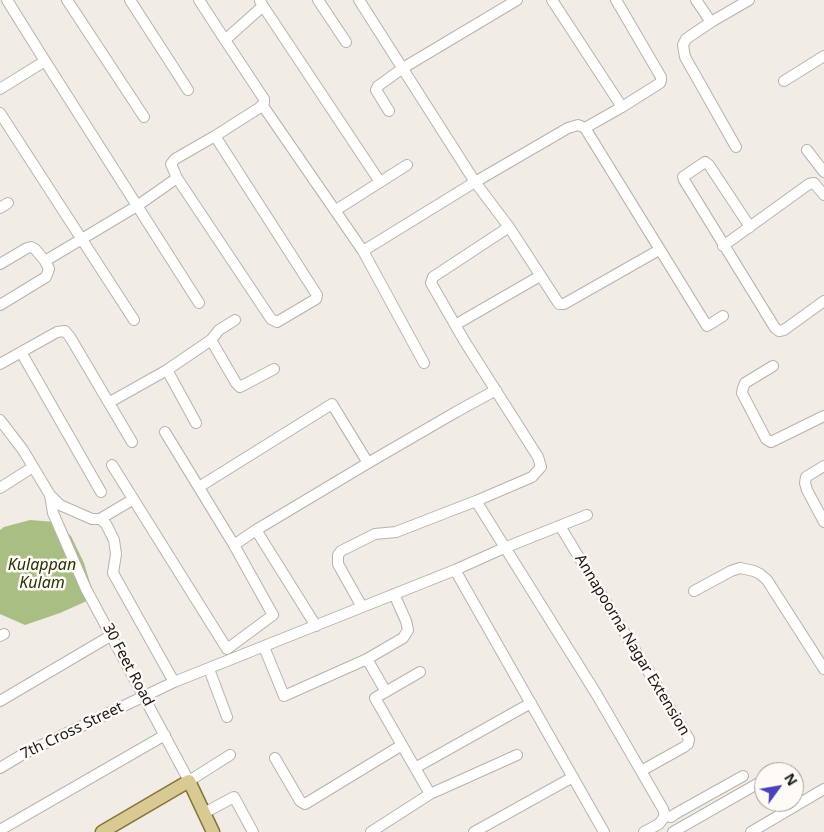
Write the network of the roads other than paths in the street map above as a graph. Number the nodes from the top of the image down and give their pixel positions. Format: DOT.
graph roads {
  1 [pos="6,0"];
  2 [pos="66,0"];
  3 [pos="130,0"];
  4 [pos="199,0"];
  5 [pos="318,0"];
  6 [pos="360,0"];
  7 [pos="516,0"];
  8 [pos="552,0"];
  9 [pos="616,0"];
  10 [pos="696,0"];
  11 [pos="749,0"];
  12 [pos="261,3"];
  13 [pos="710,22"];
  14 [pos="225,40"];
  15 [pos="346,42"];
  16 [pos="824,56"];
  17 [pos="44,61"];
  18 [pos="403,68"];
  19 [pos="784,81"];
  20 [pos="0,89"];
  21 [pos="188,90"];
  22 [pos="263,106"];
  23 [pos="622,107"];
  24 [pos="389,111"];
  25 [pos="0,113"];
  26 [pos="144,117"];
  27 [pos="585,128"];
  28 [pos="215,136"];
  29 [pos="736,146"];
  30 [pos="808,150"];
  31 [pos="407,165"];
  32 [pos="824,172"];
  33 [pos="177,178"];
  34 [pos="380,182"];
  35 [pos="475,182"];
  36 [pos="824,195"];
  37 [pos="137,206"];
  38 [pos="336,210"];
  39 [pos="509,227"];
  40 [pos="750,227"];
  41 [pos="83,240"];
  42 [pos="723,246"];
  43 [pos="660,250"];
  44 [pos="363,251"];
  45 [pos="45,261"];
  46 [pos="0,264"];
  47 [pos="540,276"];
  48 [pos="824,301"];
  49 [pos="199,304"];
  50 [pos="0,305"];
  51 [pos="723,316"];
  52 [pos="134,320"];
  53 [pos="235,320"];
  54 [pos="455,325"];
  55 [pos="211,340"];
  56 [pos="21,352"];
  57 [pos="424,363"];
  58 [pos="0,364"];
  59 [pos="774,366"];
  60 [pos="274,369"];
  61 [pos="167,370"];
  62 [pos="496,390"];
  63 [pos="110,402"];
  64 [pos="824,416"];
  65 [pos="196,423"];
  66 [pos="2,426"];
  67 [pos="165,432"];
  68 [pos="132,442"];
  69 [pos="368,463"];
  70 [pos="112,465"];
  71 [pos="824,466"];
  72 [pos="33,467"];
  73 [pos="199,487"];
  74 [pos="0,488"];
  75 [pos="101,492"];
  76 [pos="50,495"];
  77 [pos="132,500"];
  78 [pos="476,501"];
  79 [pos="587,515"];
  80 [pos="100,519"];
  81 [pos="824,522"];
  82 [pos="560,526"];
  83 [pos="256,530"];
  84 [pos="234,545"];
  85 [pos="504,548"];
  86 [pos="455,570"];
  87 [pos="694,591"];
  88 [pos="394,594"];
  89 [pos="362,607"];
  90 [pos="316,626"];
  91 [pos="112,635"];
  92 [pos="264,647"];
  93 [pos="367,659"];
  94 [pos="209,669"];
  95 [pos="824,670"];
  96 [pos="420,672"];
  97 [pos="174,682"];
  98 [pos="386,692"];
  99 [pos="144,696"];
  100 [pos="0,701"];
  101 [pos="531,703"];
  102 [pos="227,717"];
  103 [pos="165,735"];
  104 [pos="402,745"];
  105 [pos="230,755"];
  106 [pos="517,755"];
  107 [pos="275,758"];
  108 [pos="0,768"];
  109 [pos="415,768"];
  110 [pos="641,772"];
  111 [pos="743,776"];
  112 [pos="573,777"];
  113 [pos="189,781"];
  114 [pos="754,786"];
  115 [pos="824,789"];
  116 [pos="430,794"];
  117 [pos="804,798"];
  118 [pos="780,812"];
  119 [pos="204,813"];
  120 [pos="665,816"];
  121 [pos="0,830"];
  122 [pos="676,831"];
  123 [pos="102,832"];
  124 [pos="213,832"];
  125 [pos="253,832"];
  126 [pos="371,832"];
  127 [pos="474,832"];
  128 [pos="604,832"];
  129 [pos="644,832"];
  130 [pos="752,832"];
  1 -- 17 [label="street"];
  2 -- 26 [label="street"];
  3 -- 21 [label="street"];
  4 -- 14 [label="street"];
  5 -- 15 [label="street"];
  6 -- 18 [label="street"];
  7 -- 18 [label="street"];
  8 -- 23 [label="street"];
  9 -- 23 [label="street"];
  10 -- 13 [label="street"];
  11 -- 13 [label="street"];
  12 -- 14 [label="street"];
  12 -- 34 [label="street"];
  13 -- 29 [label="street"];
  14 -- 22 [label="street"];
  16 -- 19 [label="street"];
  17 -- 20 [label="street"];
  17 -- 37 [label="street"];
  18 -- 24 [label="street"];
  18 -- 35 [label="street"];
  22 -- 28 [label="street"];
  22 -- 38 [label="street"];
  23 -- 27 [label="street"];
  25 -- 41 [label="street"];
  27 -- 35 [label="street"];
  27 -- 43 [label="street"];
  28 -- 33 [label="street"];
  28 -- 33 [label="street"];
  30 -- 32 [label="street"];
  31 -- 34 [label="street"];
  33 -- 37 [label="street"];
  34 -- 38 [label="street"];
  35 -- 39 [label="street"];
  35 -- 44 [label="street"];
  36 -- 40 [label="street"];
  37 -- 41 [label="street"];
  37 -- 49 [label="street"];
  38 -- 44 [label="street"];
  39 -- 47 [label="street"];
  39 -- 54 [label="street"];
  40 -- 42 [label="street"];
  40 -- 42 [label="street"];
  41 -- 45 [label="street"];
  41 -- 52 [label="street"];
  42 -- 48 [label="street"];
  43 -- 47 [label="street"];
  43 -- 51 [label="street"];
  44 -- 57 [label="street"];
  45 -- 46 [label="street"];
  45 -- 50 [label="street"];
  47 -- 54 [label="street"];
  53 -- 55 [label="street"];
  54 -- 62 [label="street"];
  55 -- 60 [label="street"];
  55 -- 61 [label="street"];
  56 -- 58 [label="street"];
  56 -- 63 [label="street"];
  56 -- 75 [label="street"];
  59 -- 64 [label="street"];
  61 -- 63 [label="street"];
  61 -- 65 [label="street"];
  62 -- 69 [label="street"];
  62 -- 78 [label="street"];
  63 -- 68 [label="street"];
  66 -- 72 [label="street"];
  67 -- 73 [label="street"];
  69 -- 73 [label="street"];
  69 -- 83 [label="street"];
  70 -- 77 [label="street"];
  71 -- 81 [label="street"];
  72 -- 74 [label="street"];
  72 -- 76 [label="street"];
  73 -- 84 [label="street"];
  76 -- 80 [label="street"];
  76 -- 91 [label="street, 30 Feet Road"];
  77 -- 80 [label="street"];
  77 -- 84 [label="street"];
  78 -- 85 [label="street"];
  78 -- 89 [label="street"];
  79 -- 82 [label="street, 7th Cross Street"];
  80 -- 97 [label="street"];
  82 -- 85 [label="street, 7th Cross Street"];
  82 -- 110 [label="street, Annapoorna Nagar Extension"];
  83 -- 84 [label="street"];
  83 -- 90 [label="street"];
  85 -- 86 [label="street, 7th Cross Street"];
  85 -- 110 [label="street"];
  86 -- 88 [label="street, 7th Cross Street"];
  86 -- 101 [label="street"];
  87 -- 95 [label="street"];
  88 -- 89 [label="street, 7th Cross Street"];
  88 -- 93 [label="street"];
  89 -- 90 [label="street, 7th Cross Street"];
  90 -- 92 [label="street, 7th Cross Street"];
  91 -- 99 [label="street, 30 Feet Road"];
  91 -- 100 [label="street"];
  92 -- 93 [label="street"];
  92 -- 94 [label="street, 7th Cross Street"];
  93 -- 98 [label="street"];
  94 -- 97 [label="street, 7th Cross Street"];
  94 -- 102 [label="street"];
  96 -- 98 [label="street"];
  97 -- 99 [label="street, 7th Cross Street"];
  98 -- 104 [label="street"];
  99 -- 103 [label="street, 30 Feet Road"];
  99 -- 108 [label="street, 7th Cross Street"];
  101 -- 109 [label="street"];
  101 -- 112 [label="street"];
  103 -- 113 [label="street, 30 Feet Road"];
  103 -- 121 [label="street"];
  104 -- 107 [label="street"];
  104 -- 109 [label="street"];
  105 -- 113 [label="street"];
  106 -- 116 [label="street"];
  109 -- 116 [label="street"];
  110 -- 120 [label="street"];
  111 -- 120 [label="street"];
  112 -- 127 [label="street"];
  112 -- 128 [label="street"];
  113 -- 119 [label="main road, 30 Feet Road"];
  113 -- 123 [label="main road"];
  114 -- 122 [label="street"];
  115 -- 117 [label="street"];
  116 -- 126 [label="street"];
  118 -- 130 [label="street"];
  119 -- 124 [label="main road, 30 Feet Road"];
  119 -- 125 [label="street"];
  120 -- 129 [label="street"];
}
